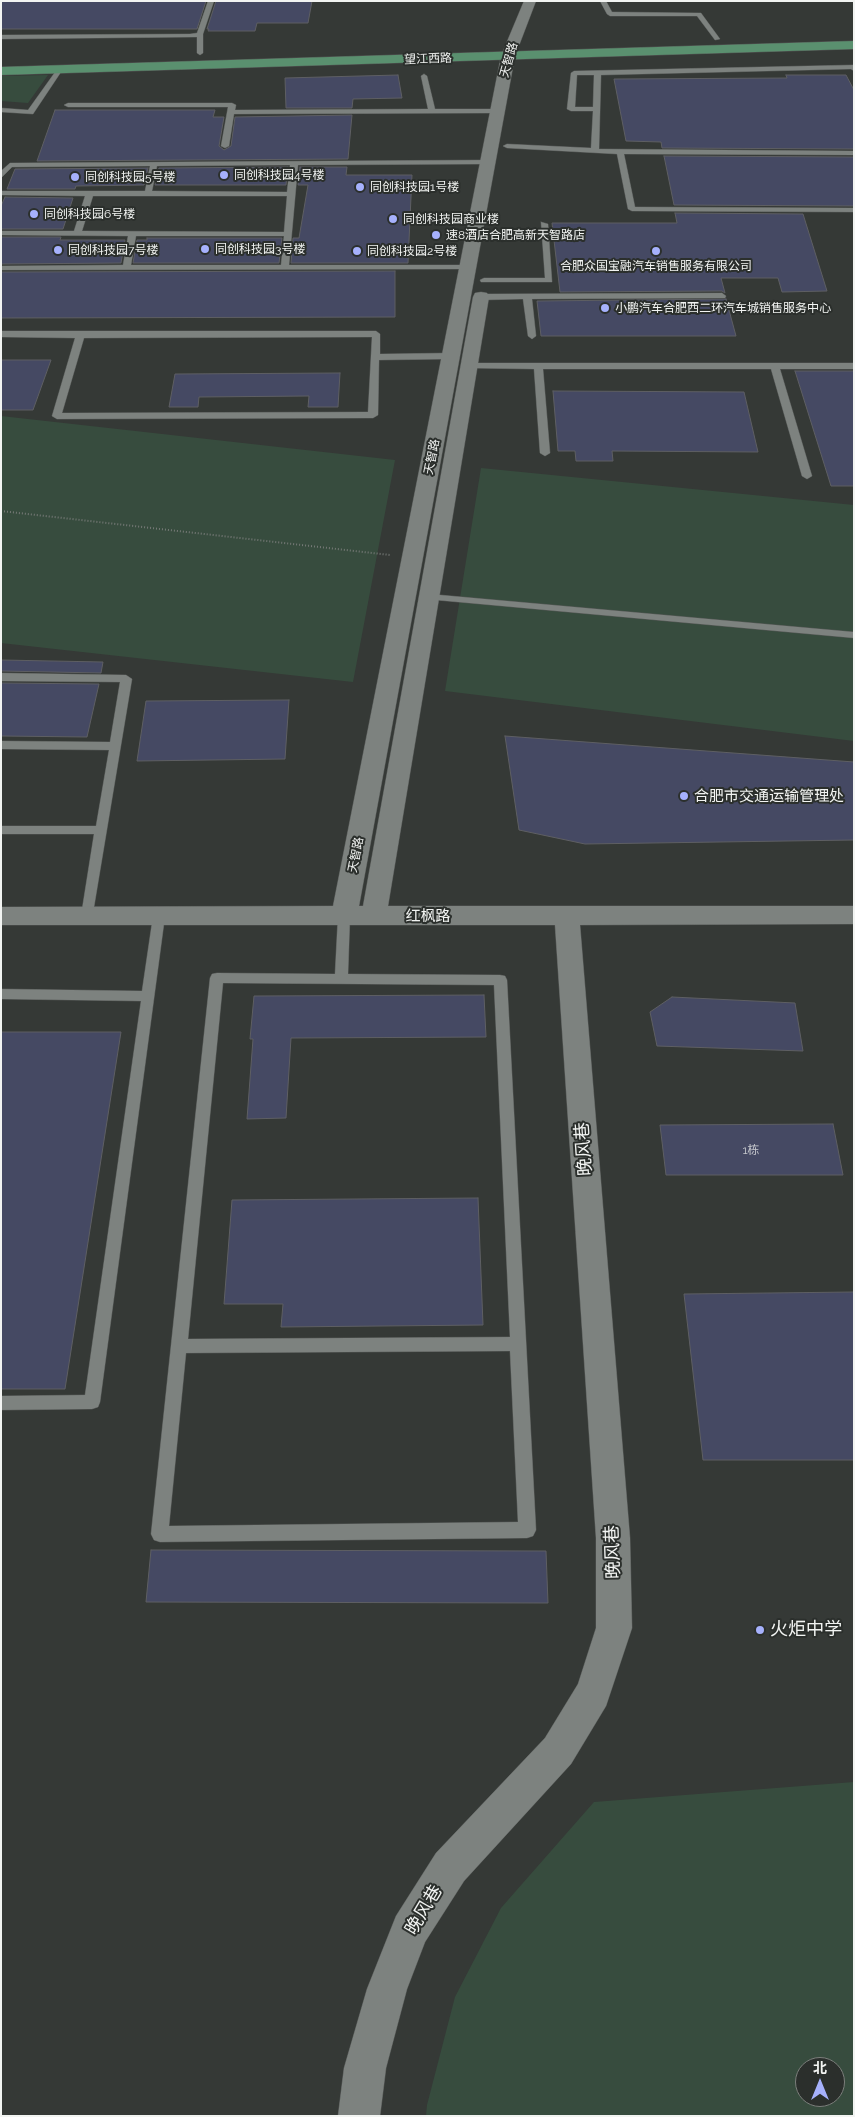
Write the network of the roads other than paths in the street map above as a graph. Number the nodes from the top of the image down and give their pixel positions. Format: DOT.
graph roads {
  1 [pos="211,1"];
  2 [pos="530,1"];
  3 [pos="544,1"];
  4 [pos="603,1"];
  5 [pos="200,34"];
  6 [pos="776,34"];
  7 [pos="854,36"];
  8 [pos="1,37"];
  9 [pos="717,39"];
  10 [pos="741,44"];
  11 [pos="854,45"];
  12 [pos="518,50"];
  13 [pos="854,50"];
  14 [pos="200,53"];
  15 [pos="1,58"];
  16 [pos="60,69"];
  17 [pos="854,70"];
  18 [pos="1,71"];
  19 [pos="598,73"];
  20 [pos="424,76"];
  21 [pos="68,105"];
  22 [pos="597,109"];
  23 [pos="1,110"];
  24 [pos="432,111"];
  25 [pos="498,111"];
  26 [pos="231,112"];
  27 [pos="225,146"];
  28 [pos="507,146"];
  29 [pos="595,150"];
  30 [pos="620,152"];
  31 [pos="854,153"];
  32 [pos="1,162"];
  33 [pos="488,162"];
  34 [pos="294,163"];
  35 [pos="10,164"];
  36 [pos="154,164"];
  37 [pos="1,176"];
  38 [pos="1,193"];
  39 [pos="90,193"];
  40 [pos="148,194"];
  41 [pos="291,194"];
  42 [pos="854,210"];
  43 [pos="544,224"];
  44 [pos="1,233"];
  45 [pos="77,233"];
  46 [pos="133,233"];
  47 [pos="288,234"];
  48 [pos="127,267"];
  49 [pos="285,267"];
  50 [pos="468,267"];
  51 [pos="1,268"];
  52 [pos="485,274"];
  53 [pos="722,296"];
  54 [pos="527,297"];
  55 [pos="1,334"];
  56 [pos="80,335"];
  57 [pos="532,336"];
  58 [pos="451,356"];
  59 [pos="375,357"];
  60 [pos="469,366"];
  61 [pos="538,366"];
  62 [pos="775,366"];
  63 [pos="854,366"];
  64 [pos="545,453"];
  65 [pos="806,476"];
  66 [pos="429,598"];
  67 [pos="854,636"];
  68 [pos="1,677"];
  69 [pos="1,745"];
  70 [pos="115,746"];
  71 [pos="1,830"];
  72 [pos="102,830"];
  73 [pos="854,915"];
  74 [pos="1,916"];
  75 [pos="87,916"];
  76 [pos="160,916"];
  77 [pos="344,916"];
  78 [pos="374,916"];
  79 [pos="567,916"];
  80 [pos="341,979"];
  81 [pos="1,994"];
  82 [pos="149,996"];
  83 [pos="518,1344"];
  84 [pos="180,1346"];
  85 [pos="1,1403"];
  86 [pos="358,2116"];
  1 -- 5 [label="lane"];
  2 -- 12 [label="street, 天智路"];
  3 -- 12 [label="street, 天智路"];
  4 -- 9 [label="lane"];
  5 -- 8 [label="lane"];
  5 -- 14 [label="lane"];
  6 -- 10 [label="main road"];
  7 -- 10 [label="main road, 望江西路"];
  9 -- 10 [label="main road, 望江西路"];
  9 -- 12 [label="main road, 望江西路"];
  10 -- 11 [label="main road, 望江西路"];
  10 -- 12 [label="main road, 望江西路"];
  10 -- 13 [label="main road"];
  12 -- 14 [label="main road, 望江西路"];
  12 -- 16 [label="main road, 望江西路"];
  12 -- 25 [label="street, 天智路"];
  12 -- 28 [label="street, 天智路"];
  14 -- 15 [label="main road, 望江西路"];
  16 -- 18 [label="main road, 望江西路"];
  16 -- 23 [label="lane"];
  17 -- 19 [label="lane"];
  19 -- 22 [label="lane"];
  19 -- 22 [label="lane"];
  20 -- 24 [label="lane"];
  21 -- 26 [label="lane"];
  22 -- 29 [label="lane"];
  24 -- 25 [label="lane"];
  24 -- 26 [label="lane"];
  25 -- 33 [label="street, 天智路"];
  26 -- 27 [label="lane"];
  28 -- 29 [label="lane"];
  28 -- 52 [label="street, 天智路"];
  29 -- 30 [label="lane"];
  30 -- 31 [label="lane"];
  30 -- 42 [label="lane"];
  32 -- 35 [label="lane"];
  33 -- 34 [label="lane"];
  33 -- 50 [label="street, 天智路"];
  34 -- 36 [label="lane"];
  34 -- 41 [label="lane"];
  35 -- 36 [label="lane"];
  35 -- 37 [label="lane"];
  36 -- 40 [label="lane"];
  38 -- 39 [label="lane"];
  39 -- 40 [label="lane"];
  39 -- 45 [label="lane"];
  40 -- 41 [label="lane"];
  41 -- 47 [label="lane"];
  43 -- 52 [label="lane"];
  44 -- 45 [label="lane"];
  45 -- 46 [label="lane"];
  46 -- 47 [label="lane"];
  46 -- 48 [label="lane"];
  47 -- 49 [label="lane"];
  48 -- 49 [label="lane"];
  48 -- 51 [label="lane"];
  49 -- 50 [label="lane"];
  50 -- 58 [label="street, 天智路"];
  52 -- 54 [label="lane"];
  52 -- 60 [label="street, 天智路"];
  53 -- 54 [label="lane"];
  54 -- 57 [label="lane"];
  55 -- 56 [label="lane"];
  56 -- 59 [label="lane"];
  56 -- 59 [label="lane"];
  58 -- 59 [label="lane"];
  58 -- 77 [label="street, 天智路"];
  60 -- 61 [label="lane"];
  60 -- 66 [label="street, 天智路"];
  61 -- 62 [label="lane"];
  61 -- 64 [label="lane"];
  62 -- 63 [label="lane"];
  62 -- 65 [label="lane"];
  66 -- 67 [label="lane"];
  66 -- 78 [label="street, 天智路"];
  68 -- 70 [label="lane"];
  69 -- 70 [label="lane"];
  70 -- 72 [label="lane"];
  71 -- 72 [label="lane"];
  72 -- 75 [label="lane"];
  73 -- 79 [label="street, 红枫路"];
  74 -- 75 [label="street, 红枫路"];
  75 -- 76 [label="street, 红枫路"];
  76 -- 77 [label="street, 红枫路"];
  76 -- 82 [label="lane"];
  77 -- 78 [label="street, 红枫路"];
  77 -- 80 [label="lane"];
  78 -- 79 [label="street, 红枫路"];
  79 -- 86 [label="street, 晚风巷"];
  80 -- 83 [label="lane"];
  80 -- 84 [label="lane"];
  81 -- 82 [label="lane"];
  82 -- 85 [label="lane"];
  83 -- 84 [label="lane"];
  83 -- 84 [label="lane"];
}
